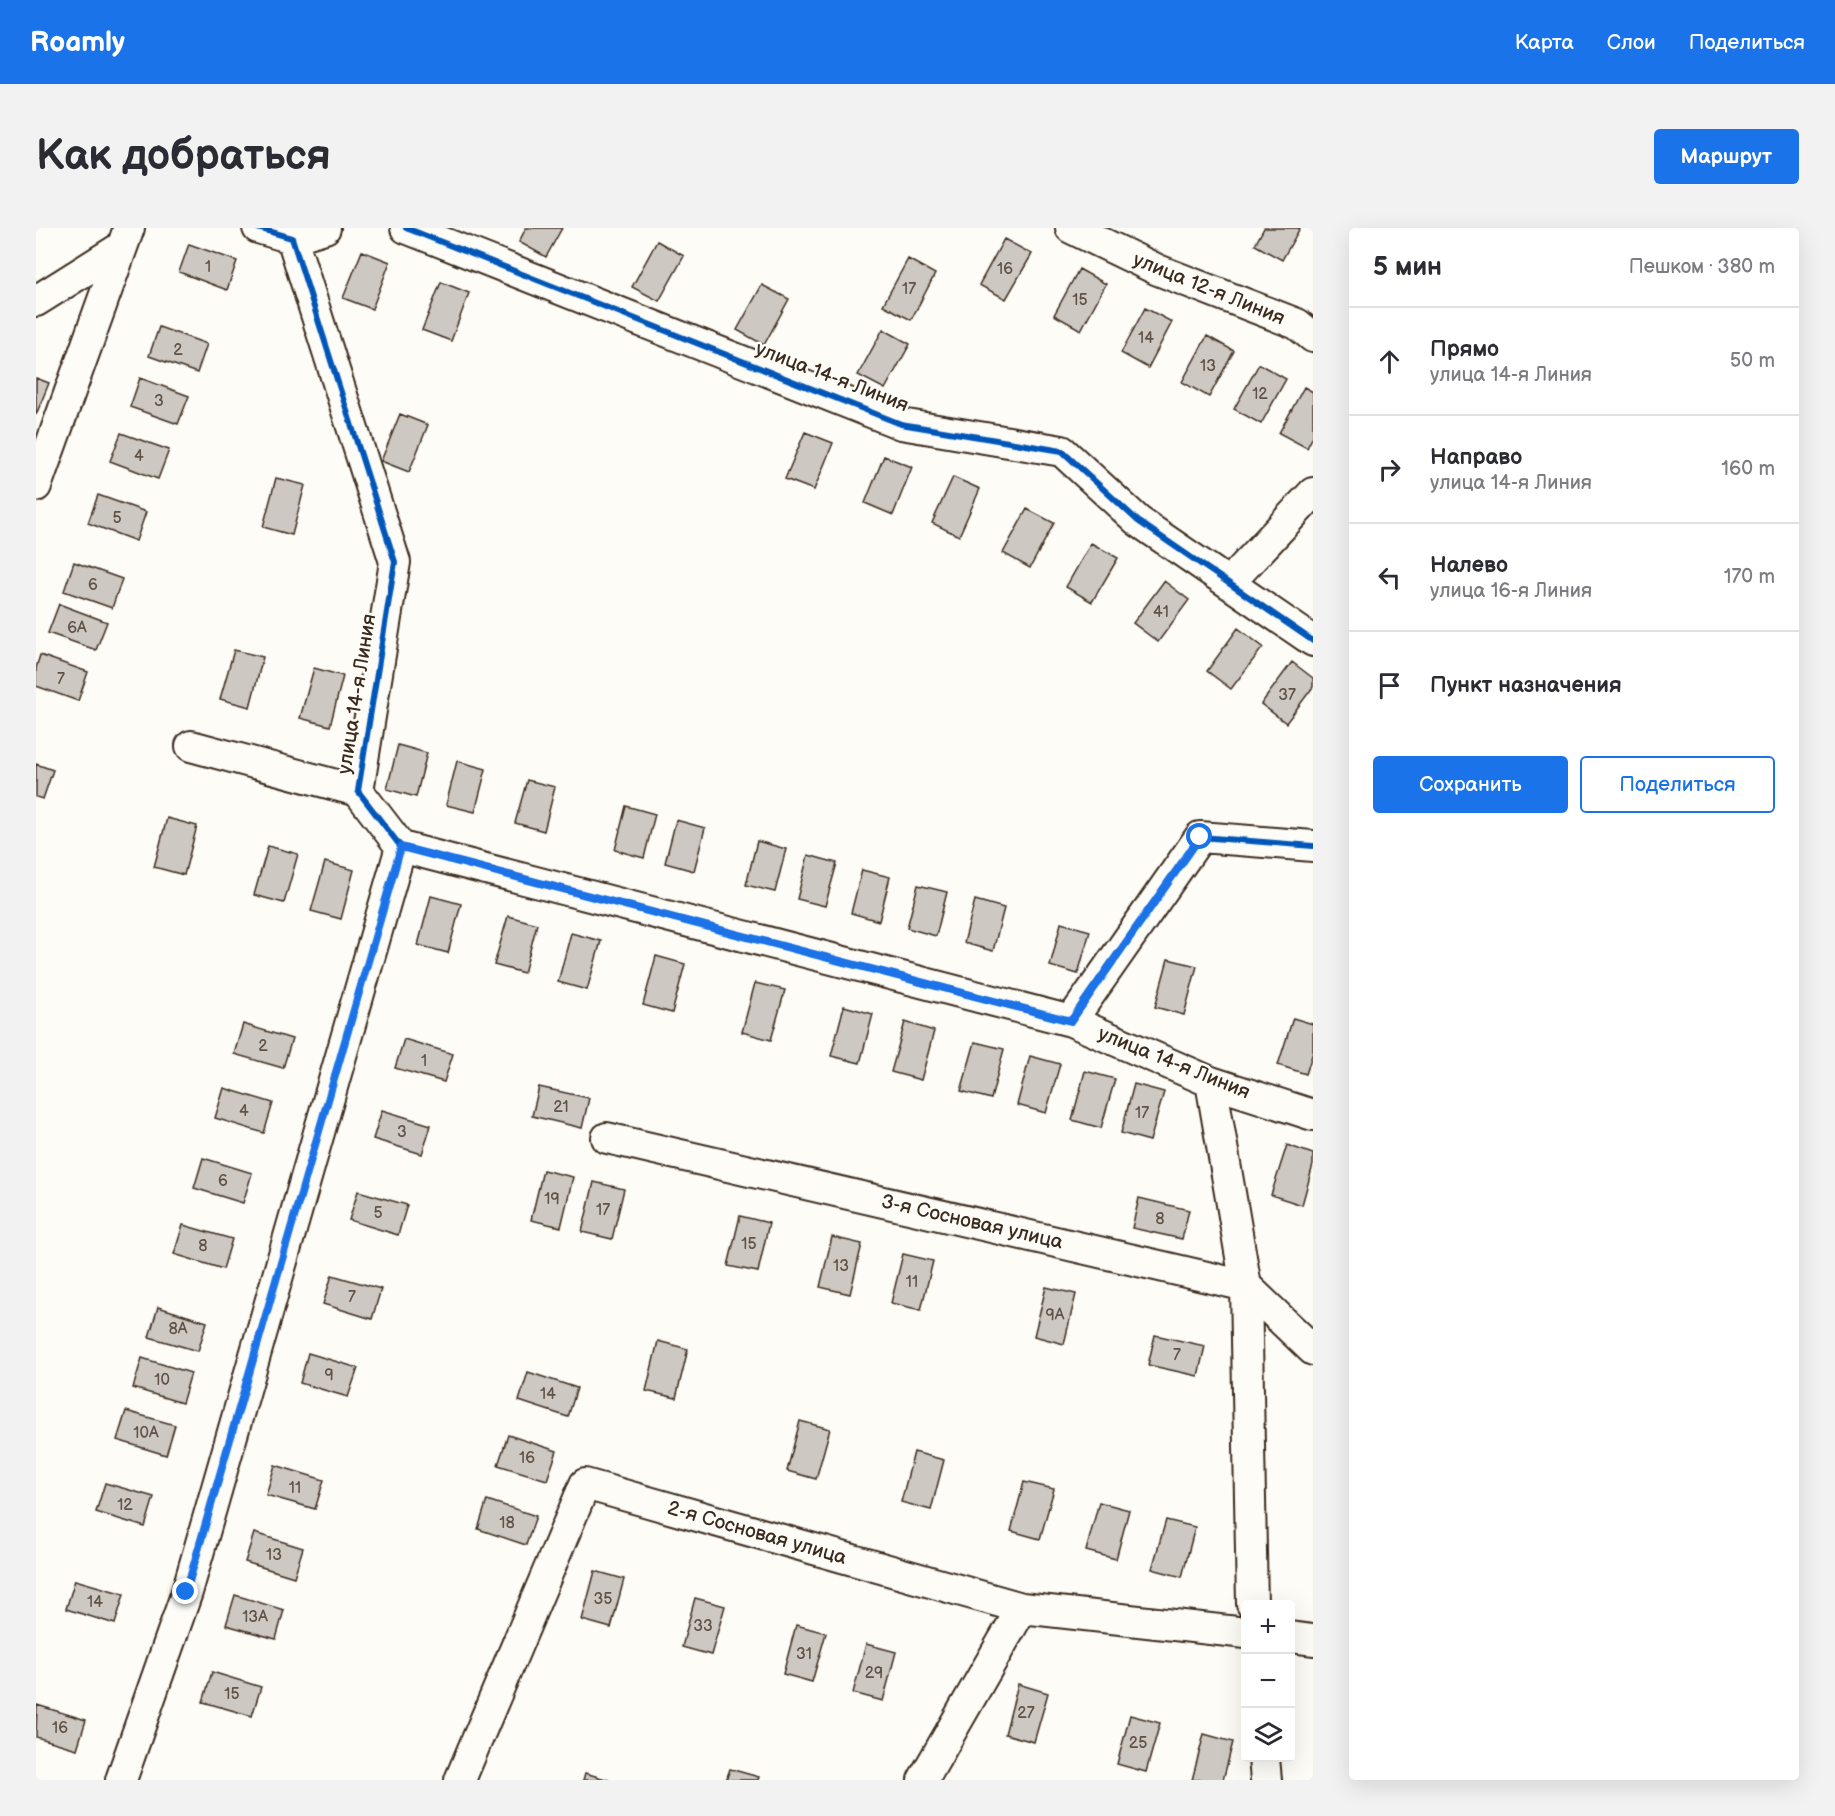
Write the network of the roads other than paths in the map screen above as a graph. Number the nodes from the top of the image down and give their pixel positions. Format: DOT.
graph roads {
  1 [pos="258,228"];
  2 [pos="325,228"];
  3 [pos="406,228"];
  4 [pos="1071,228"];
  5 [pos="126,238"];
  6 [pos="292,238"];
  7 [pos="36,301"];
  8 [pos="1313,338"];
  9 [pos="36,486"];
  10 [pos="1313,493"];
  11 [pos="1229,583"];
  12 [pos="1313,641"];
  13 [pos="191,746"];
  14 [pos="358,791"];
  15 [pos="1313,846"];
  16 [pos="401,847"];
  17 [pos="1071,1021"];
  18 [pos="1211,1082"];
  19 [pos="1313,1115"];
  20 [pos="608,1138"];
  21 [pos="1246,1286"];
  22 [pos="1313,1350"];
  23 [pos="1252,1600"];
  24 [pos="1022,1608"];
  25 [pos="1241,1633"];
  26 [pos="1295,1638"];
  27 [pos="1313,1640"];
  28 [pos="1264,1762"];
  29 [pos="121,1780"];
  30 [pos="460,1780"];
  31 [pos="923,1780"];
  32 [pos="1266,1780"];
  1 -- 6 [label="street"];
  2 -- 6 [label="street"];
  3 -- 11 [label="street, улица 14-я Линия"];
  4 -- 8 [label="street, улица 12-я Линия"];
  5 -- 7 [label="street"];
  5 -- 9 [label="street"];
  6 -- 14 [label="street, улица 14-я Линия"];
  10 -- 11 [label="street"];
  11 -- 12 [label="street, улица 14-я Линия"];
  13 -- 14 [label="street, улица 14-я Линия"];
  14 -- 16 [label="street, улица 14-я Линия"];
  15 -- 17 [label="street, улица 14-я Линия"];
  16 -- 17 [label="street, улица 14-я Линия"];
  16 -- 29 [label="street"];
  17 -- 18 [label="street, улица 14-я Линия"];
  18 -- 19 [label="street, улица 14-я Линия"];
  18 -- 21 [label="street"];
  20 -- 21 [label="street, 3-я Сосновая улица"];
  21 -- 22 [label="street"];
  21 -- 23 [label="street"];
  24 -- 25 [label="street, 2-я Сосновая улица"];
  24 -- 30 [label="street, 2-я Сосновая улица"];
  24 -- 31 [label="street"];
  26 -- 27 [label="street"];
  28 -- 32 [label="street"];
}
